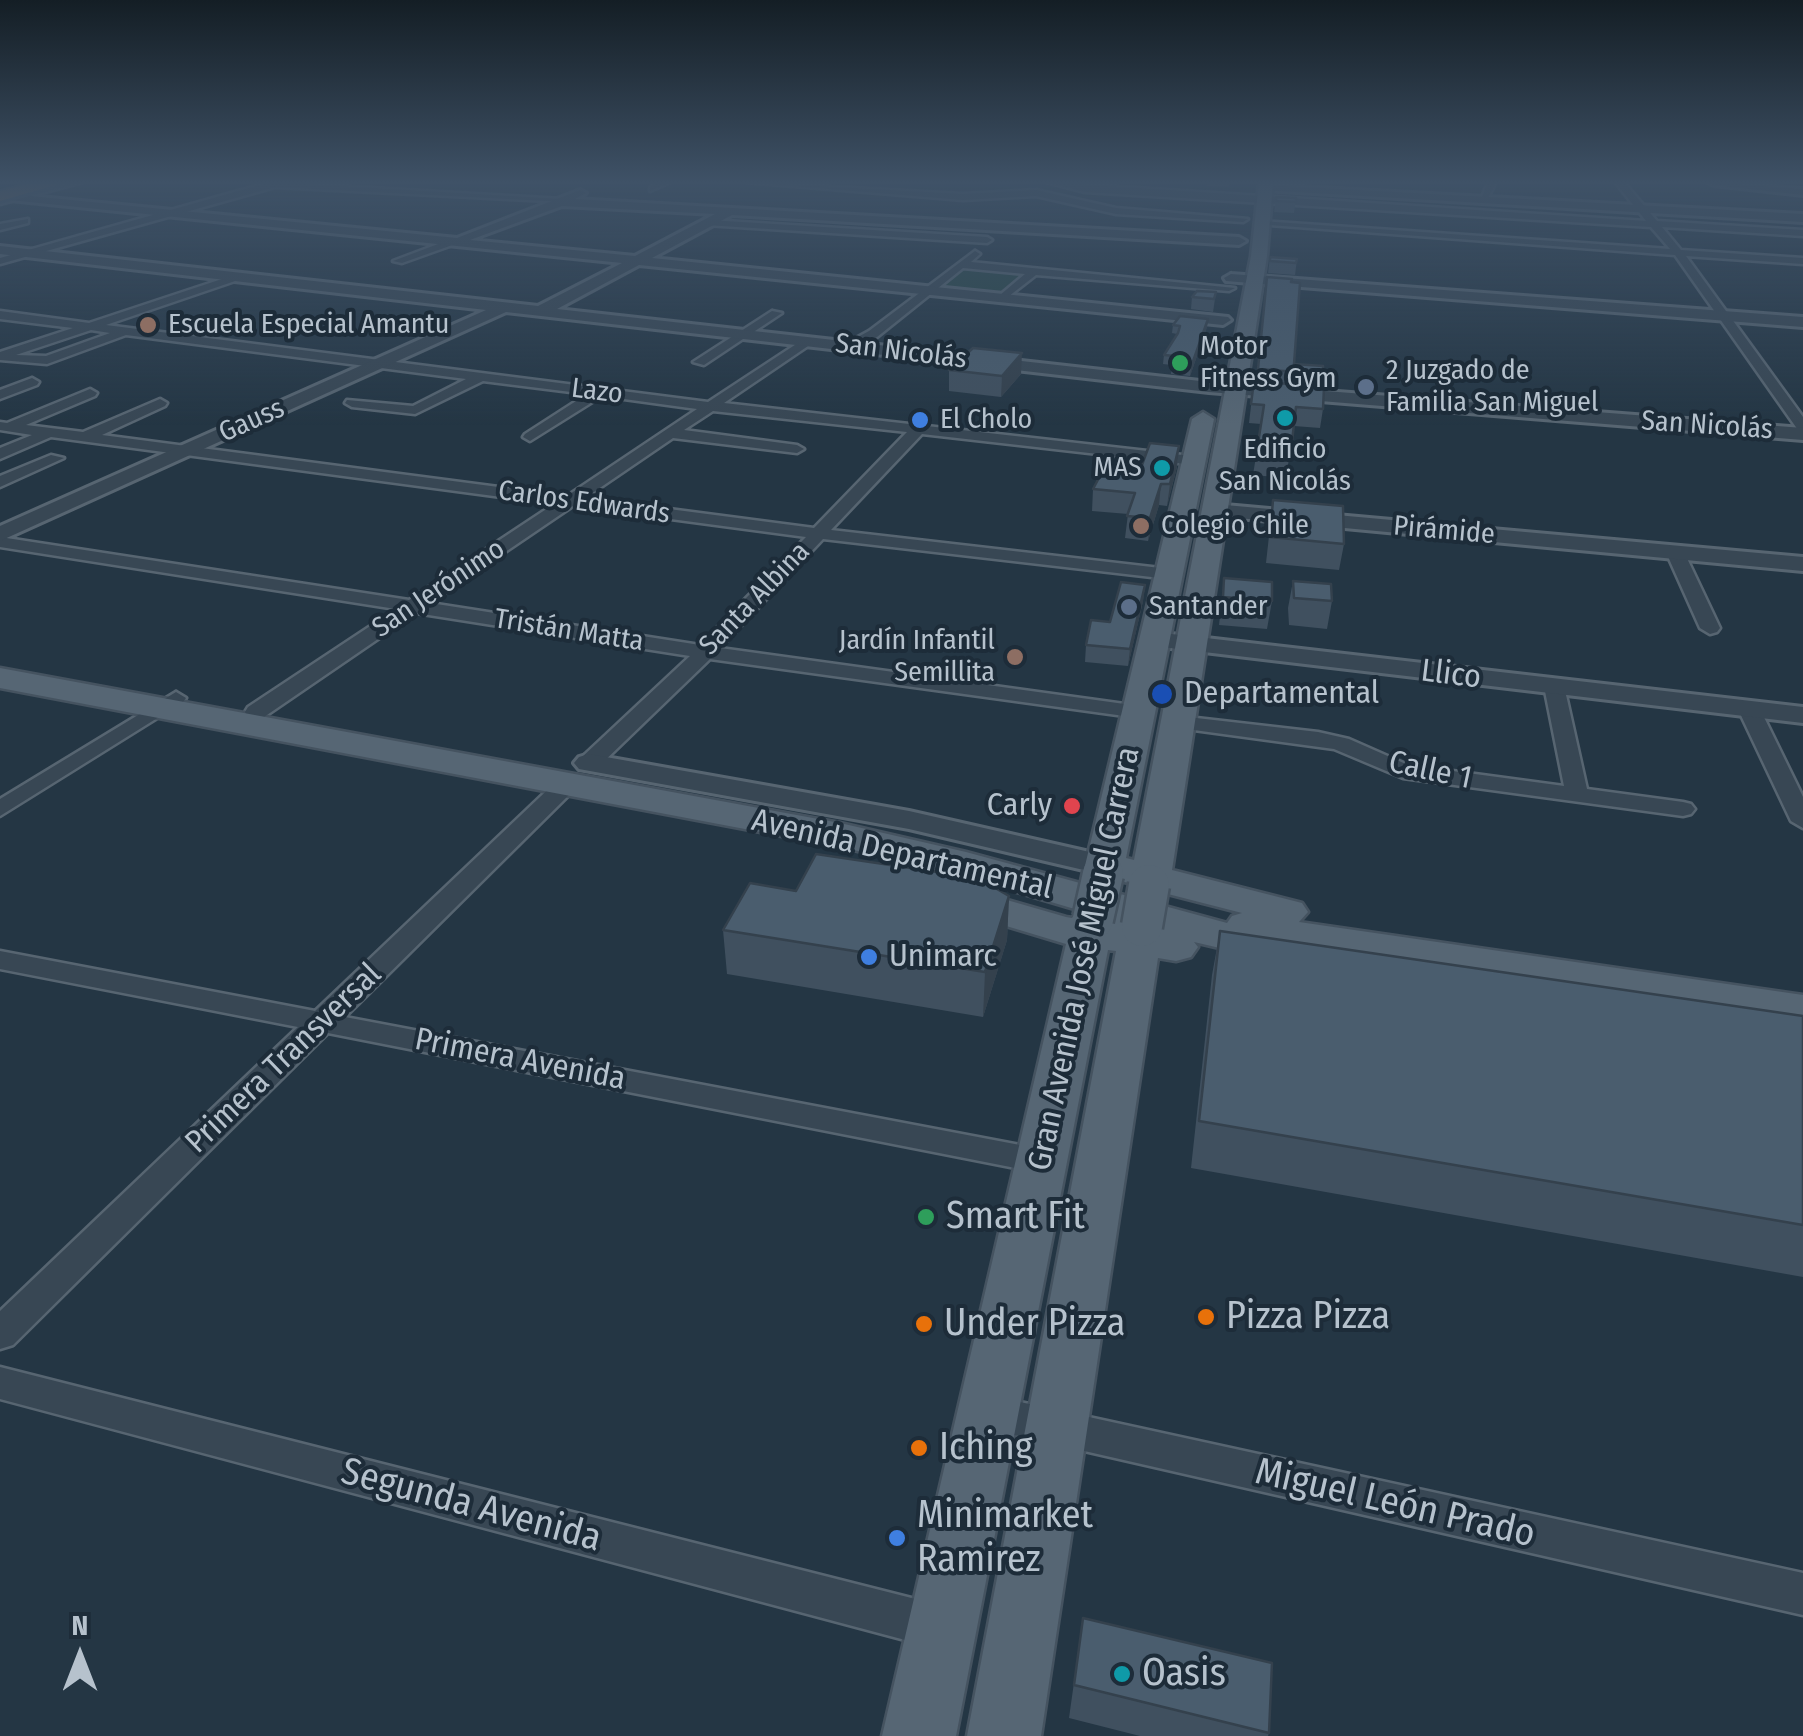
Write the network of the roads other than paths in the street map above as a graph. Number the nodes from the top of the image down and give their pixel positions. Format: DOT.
graph roads {
  1 [pos="109,263"];
  2 [pos="638,263"];
  3 [pos="662,263"];
  4 [pos="1234,263"];
  5 [pos="1255,263"];
  6 [pos="1686,263"];
  7 [pos="962,265"];
  8 [pos="1034,272"];
  9 [pos="237,277"];
  10 [pos="1253,279"];
  11 [pos="1230,283"];
  12 [pos="930,290"];
  13 [pos="1004,297"];
  14 [pos="504,307"];
  15 [pos="541,311"];
  16 [pos="776,313"];
  17 [pos="0,315"];
  18 [pos="1722,315"];
  19 [pos="1803,322"];
  20 [pos="89,326"];
  21 [pos="1222,327"];
  22 [pos="126,331"];
  23 [pos="746,334"];
  24 [pos="807,341"];
  25 [pos="851,346"];
  26 [pos="699,362"];
  27 [pos="379,364"];
  28 [pos="1212,376"];
  29 [pos="480,377"];
  30 [pos="32,382"];
  31 [pos="1235,390"];
  32 [pos="600,392"];
  33 [pos="90,393"];
  34 [pos="0,395"];
  35 [pos="160,403"];
  36 [pos="352,404"];
  37 [pos="710,406"];
  38 [pos="5,427"];
  39 [pos="917,430"];
  40 [pos="1803,430"];
  41 [pos="50,432"];
  42 [pos="670,432"];
  43 [pos="85,437"];
  44 [pos="530,437"];
  45 [pos="798,449"];
  46 [pos="188,450"];
  47 [pos="0,454"];
  48 [pos="56,458"];
  49 [pos="1195,460"];
  50 [pos="0,482"];
  51 [pos="570,501"];
  52 [pos="1183,510"];
  53 [pos="1214,510"];
  54 [pos="819,534"];
  55 [pos="0,538"];
  56 [pos="1675,552"];
  57 [pos="1803,564"];
  58 [pos="1169,574"];
  59 [pos="412,607"];
  60 [pos="1710,628"];
  61 [pos="1154,640"];
  62 [pos="1190,644"];
  63 [pos="705,652"];
  64 [pos="0,666"];
  65 [pos="0,678"];
  66 [pos="1554,686"];
  67 [pos="168,703"];
  68 [pos="1749,709"];
  69 [pos="256,712"];
  70 [pos="1139,712"];
  71 [pos="1803,715"];
  72 [pos="1179,722"];
  73 [pos="464,750"];
  74 [pos="578,773"];
  75 [pos="1577,795"];
  76 [pos="0,809"];
  77 [pos="1683,809"];
  78 [pos="1803,821"];
  79 [pos="1104,869"];
  80 [pos="1150,881"];
  81 [pos="1091,926"];
  82 [pos="1140,934"];
  83 [pos="0,960"];
  84 [pos="1803,1006"];
  85 [pos="322,1022"];
  86 [pos="1803,1032"];
  87 [pos="1803,1042"];
  88 [pos="1041,1161"];
  89 [pos="0,1334"];
  90 [pos="0,1384"];
  91 [pos="987,1412"];
  92 [pos="1054,1428"];
  93 [pos="1803,1594"];
  94 [pos="942,1628"];
  95 [pos="919,1736"];
  96 [pos="1004,1736"];
  1 -- 9 [label="street, San Nicolás"];
  2 -- 15 [label="street"];
  3 -- 12 [label="street"];
  4 -- 11 [label="main road"];
  5 -- 10 [label="main road, Gran Avenida José Miguel Carrera"];
  6 -- 18 [label="street"];
  7 -- 8 [label="street"];
  7 -- 12 [label="street"];
  8 -- 11 [label="street"];
  8 -- 13 [label="street"];
  9 -- 14 [label="street, San Nicolás"];
  9 -- 20 [label="street"];
  10 -- 11 [label="street"];
  10 -- 18 [label="street"];
  10 -- 31 [label="main road, Gran Avenida José Miguel Carrera"];
  11 -- 21 [label="main road"];
  12 -- 13 [label="street"];
  12 -- 25 [label="street"];
  13 -- 21 [label="street"];
  14 -- 15 [label="street, San Nicolás"];
  14 -- 27 [label="street, Gauss"];
  15 -- 23 [label="street, San Nicolás"];
  16 -- 23 [label="street"];
  17 -- 20 [label="street, Lazo"];
  18 -- 19 [label="street"];
  18 -- 40 [label="street"];
  20 -- 22 [label="street, Lazo"];
  20 -- 22 [label="street"];
  22 -- 27 [label="street, Lazo"];
  23 -- 24 [label="street, San Nicolás"];
  23 -- 26 [label="street"];
  24 -- 25 [label="street, San Nicolás"];
  24 -- 37 [label="street, San Jerónimo"];
  25 -- 28 [label="street, San Nicolás"];
  27 -- 29 [label="street, Lazo"];
  27 -- 46 [label="street, Gauss"];
  28 -- 31 [label="street, San Nicolás"];
  28 -- 49 [label="main road, Gran Avenida José Miguel Carrera"];
  29 -- 32 [label="street, Lazo"];
  29 -- 36 [label="street"];
  30 -- 34 [label="street"];
  31 -- 40 [label="street, San Nicolás"];
  31 -- 53 [label="main road, Gran Avenida José Miguel Carrera"];
  32 -- 37 [label="street, Lazo"];
  32 -- 44 [label="street"];
  33 -- 38 [label="street"];
  35 -- 43 [label="street"];
  37 -- 39 [label="street, Lazo"];
  37 -- 42 [label="street, San Jerónimo"];
  38 -- 41 [label="street, Carlos Edwards"];
  39 -- 49 [label="street, Lazo"];
  39 -- 54 [label="street, Santa Albina"];
  41 -- 43 [label="street, Carlos Edwards"];
  41 -- 47 [label="street"];
  42 -- 45 [label="street"];
  42 -- 51 [label="street, San Jerónimo"];
  43 -- 46 [label="street, Carlos Edwards"];
  46 -- 51 [label="street, Carlos Edwards"];
  46 -- 55 [label="street, Gauss"];
  48 -- 50 [label="street"];
  49 -- 52 [label="main road, Gran Avenida José Miguel Carrera"];
  51 -- 54 [label="street, Carlos Edwards"];
  51 -- 59 [label="street, San Jerónimo"];
  52 -- 53 [label="main road"];
  52 -- 58 [label="main road, Gran Avenida José Miguel Carrera"];
  53 -- 56 [label="street, Pirámide"];
  53 -- 62 [label="main road, Gran Avenida José Miguel Carrera"];
  54 -- 58 [label="street, Carlos Edwards"];
  54 -- 63 [label="street, Santa Albina"];
  55 -- 59 [label="street, Tristán Matta"];
  56 -- 57 [label="street, Pirámide"];
  56 -- 60 [label="street"];
  58 -- 61 [label="main road, Gran Avenida José Miguel Carrera"];
  59 -- 63 [label="street, Tristán Matta"];
  59 -- 69 [label="street, San Jerónimo"];
  61 -- 62 [label="street, Llico"];
  61 -- 70 [label="main road, Gran Avenida José Miguel Carrera"];
  62 -- 66 [label="street, Llico"];
  62 -- 72 [label="main road, Gran Avenida José Miguel Carrera"];
  63 -- 70 [label="street, Tristán Matta"];
  63 -- 74 [label="street, Santa Albina"];
  64 -- 67 [label="main road, Avenida Departamental"];
  65 -- 67 [label="main road, Avenida Departamental"];
  66 -- 68 [label="street, Llico"];
  66 -- 75 [label="street"];
  67 -- 69 [label="main road, Avenida Departamental"];
  67 -- 74 [label="main road, Avenida Departamental"];
  67 -- 76 [label="street"];
  68 -- 71 [label="street, Llico"];
  68 -- 78 [label="street"];
  69 -- 73 [label="main road, Avenida Departamental"];
  70 -- 79 [label="main road, Gran Avenida José Miguel Carrera"];
  72 -- 75 [label="street, Calle 1"];
  72 -- 80 [label="main road, Gran Avenida José Miguel Carrera"];
  73 -- 74 [label="main road"];
  73 -- 84 [label="main road, Avenida Departamental"];
  74 -- 79 [label="street, Avenida Departamental"];
  74 -- 81 [label="main road"];
  74 -- 85 [label="street, Primera Transversal"];
  74 -- 86 [label="main road, Avenida Departamental"];
  75 -- 77 [label="street, Calle 1"];
  79 -- 80 [label="main road"];
  79 -- 81 [label="main road, Gran Avenida José Miguel Carrera, bridge"];
  80 -- 82 [label="main road, Gran Avenida José Miguel Carrera, bridge"];
  80 -- 84 [label="main road"];
  81 -- 82 [label="main road"];
  81 -- 88 [label="main road, Gran Avenida José Miguel Carrera"];
  82 -- 87 [label="main road"];
  82 -- 92 [label="main road, Gran Avenida José Miguel Carrera"];
  83 -- 85 [label="street, Primera Avenida"];
  85 -- 88 [label="street, Primera Avenida"];
  85 -- 89 [label="street, Primera Transversal"];
  88 -- 91 [label="main road, Gran Avenida José Miguel Carrera"];
  90 -- 94 [label="street, Segunda Avenida"];
  91 -- 92 [label="street, Miguel León Prado"];
  91 -- 94 [label="main road, Gran Avenida José Miguel Carrera"];
  92 -- 93 [label="street, Miguel León Prado"];
  92 -- 96 [label="main road, Gran Avenida José Miguel Carrera"];
  94 -- 95 [label="main road, Gran Avenida José Miguel Carrera"];
}
